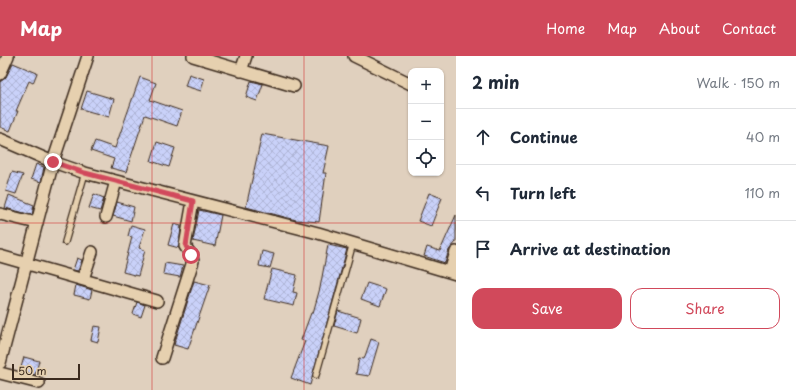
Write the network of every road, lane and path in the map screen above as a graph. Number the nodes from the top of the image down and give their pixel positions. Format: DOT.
graph roads {
  1 [pos="8,56"];
  2 [pos="88,56"];
  3 [pos="193,56"];
  4 [pos="246,56"];
  5 [pos="354,56"];
  6 [pos="366,58"];
  7 [pos="241,71"];
  8 [pos="0,74"];
  9 [pos="408,82"];
  10 [pos="294,86"];
  11 [pos="0,139"];
  12 [pos="53,162"];
  13 [pos="85,173"];
  14 [pos="116,180"];
  15 [pos="193,201"];
  16 [pos="0,214"];
  17 [pos="106,217"];
  18 [pos="37,223"];
  19 [pos="66,242"];
  20 [pos="353,243"];
  21 [pos="92,252"];
  22 [pos="456,252"];
  23 [pos="0,256"];
  24 [pos="26,263"];
  25 [pos="453,273"];
  26 [pos="83,279"];
  27 [pos="157,301"];
  28 [pos="162,358"];
  29 [pos="0,363"];
  30 [pos="0,373"];
  31 [pos="316,375"];
  32 [pos="39,383"];
  1 -- 8 [label="street"];
  2 -- 12 [label="street"];
  3 -- 7 [label="street"];
  4 -- 7 [label="street"];
  5 -- 6 [label="street"];
  6 -- 9 [label="street"];
  7 -- 10 [label="street"];
  11 -- 12 [label="street"];
  12 -- 13 [label="street"];
  12 -- 18 [label="street"];
  13 -- 14 [label="street"];
  13 -- 19 [label="lane"];
  14 -- 15 [label="street"];
  14 -- 17 [label="street"];
  15 -- 20 [label="street"];
  15 -- 28 [label="street"];
  16 -- 18 [label="street"];
  18 -- 24 [label="street"];
  20 -- 25 [label="street"];
  20 -- 31 [label="lane"];
  21 -- 26 [label="street"];
  22 -- 25 [label="street"];
  23 -- 24 [label="street"];
  24 -- 26 [label="street"];
  24 -- 29 [label="street"];
  26 -- 27 [label="street"];
  30 -- 32 [label="street"];
}
